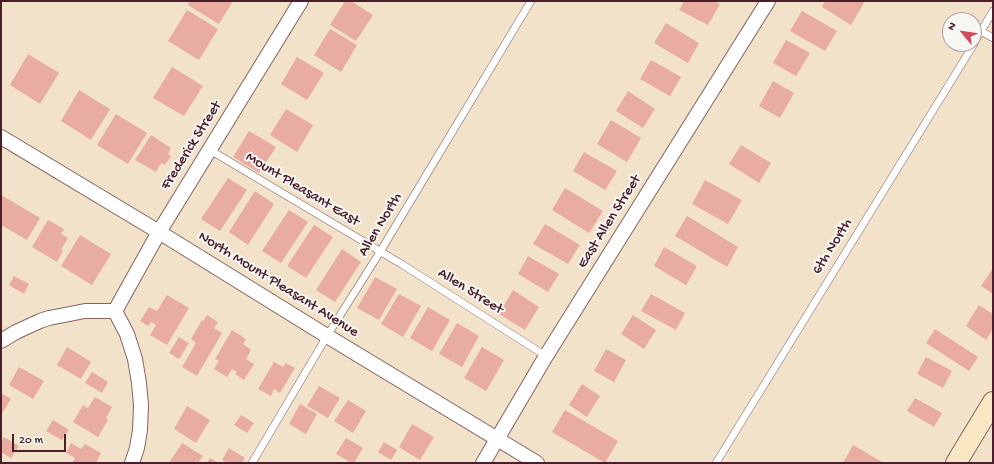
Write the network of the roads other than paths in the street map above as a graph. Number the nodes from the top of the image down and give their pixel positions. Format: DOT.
graph roads {
  1 [pos="301,1"];
  2 [pos="531,1"];
  3 [pos="768,1"];
  4 [pos="993,11"];
  5 [pos="982,31"];
  6 [pos="993,38"];
  7 [pos="969,52"];
  8 [pos="1,137"];
  9 [pos="210,150"];
  10 [pos="159,232"];
  11 [pos="380,252"];
  12 [pos="115,311"];
  13 [pos="328,336"];
  14 [pos="1,341"];
  15 [pos="546,356"];
  16 [pos="993,402"];
  17 [pos="497,439"];
  18 [pos="132,463"];
  19 [pos="252,463"];
  20 [pos="483,463"];
  21 [pos="537,463"];
  22 [pos="716,463"];
  23 [pos="956,463"];
  1 -- 9 [label="street, Frederick Street"];
  2 -- 11 [label="lane, Allen North"];
  3 -- 15 [label="street, East Allen Street"];
  4 -- 5 [label="lane, 6th North"];
  5 -- 6 [label="lane"];
  7 -- 22 [label="lane, 6th North"];
  8 -- 10 [label="street, North Mount Pleasant Avenue"];
  9 -- 10 [label="street, Frederick Street"];
  9 -- 11 [label="lane, Mount Pleasant East"];
  10 -- 12 [label="street, Frederick Street"];
  10 -- 13 [label="street, North Mount Pleasant Avenue"];
  11 -- 13 [label="lane, Allen North"];
  11 -- 15 [label="lane, Allen Street"];
  12 -- 14 [label="street"];
  12 -- 18 [label="street"];
  13 -- 17 [label="street, North Mount Pleasant Avenue"];
  13 -- 19 [label="lane, Allen North"];
  15 -- 17 [label="street, East Allen Street"];
  16 -- 23 [label="street"];
  17 -- 20 [label="street, East Allen Street"];
  17 -- 21 [label="street, North Mount Pleasant Avenue"];
}
